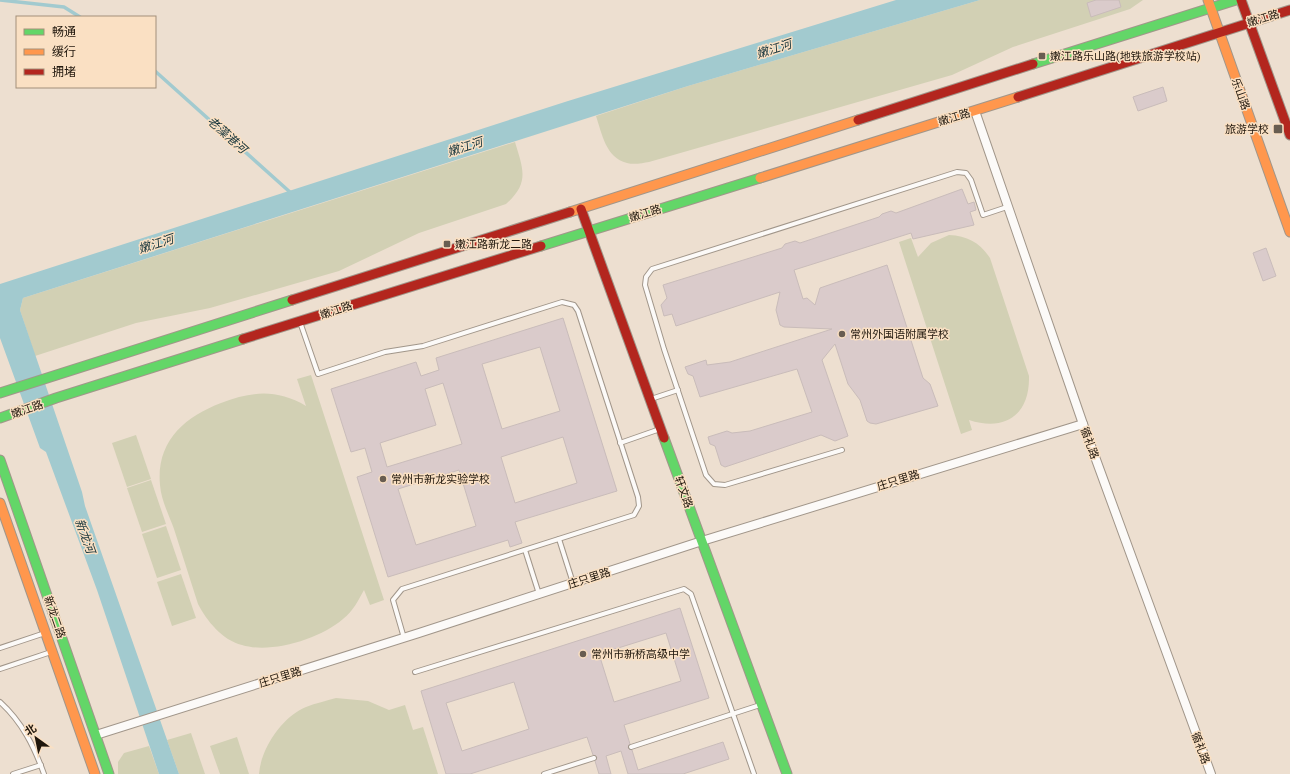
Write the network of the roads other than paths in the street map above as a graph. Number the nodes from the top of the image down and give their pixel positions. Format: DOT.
graph roads {
  1 [pos="1236,0"];
  2 [pos="1241,0"];
  3 [pos="1209,4"];
  4 [pos="1290,10"];
  5 [pos="1249,22"];
  6 [pos="1219,32"];
  7 [pos="975,110"];
  8 [pos="1290,135"];
  9 [pos="1007,207"];
  10 [pos="581,209"];
  11 [pos="588,230"];
  12 [pos="1290,232"];
  13 [pos="299,321"];
  14 [pos="678,390"];
  15 [pos="0,392"];
  16 [pos="650,399"];
  17 [pos="0,418"];
  18 [pos="1083,424"];
  19 [pos="661,429"];
  20 [pos="620,443"];
  21 [pos="842,450"];
  22 [pos="0,460"];
  23 [pos="0,504"];
  24 [pos="559,539"];
  25 [pos="702,540"];
  26 [pos="525,550"];
  27 [pos="573,583"];
  28 [pos="539,594"];
  29 [pos="45,633"];
  30 [pos="404,638"];
  31 [pos="0,648"];
  32 [pos="52,652"];
  33 [pos="0,669"];
  34 [pos="415,672"];
  35 [pos="0,702"];
  36 [pos="763,704"];
  37 [pos="733,714"];
  38 [pos="96,735"];
  39 [pos="631,747"];
  40 [pos="594,758"];
  41 [pos="41,765"];
  42 [pos="13,774"];
  43 [pos="44,774"];
  44 [pos="94,774"];
  45 [pos="109,774"];
  46 [pos="544,774"];
  47 [pos="754,774"];
  48 [pos="788,774"];
  49 [pos="1211,774"];
  1 -- 3 [label="main road"];
  2 -- 5 [label="main road"];
  3 -- 6 [label="main road, 乐山路"];
  3 -- 10 [label="main road"];
  4 -- 5 [label="main road, 嫩江路"];
  5 -- 6 [label="main road, 嫩江路"];
  5 -- 8 [label="main road"];
  6 -- 7 [label="main road, 嫩江路"];
  6 -- 12 [label="main road, 乐山路"];
  7 -- 9 [label="street, 循礼路"];
  7 -- 11 [label="main road, 嫩江路"];
  9 -- 14 [label="lane"];
  9 -- 18 [label="street, 循礼路"];
  10 -- 11 [label="main road, 轩文路"];
  10 -- 15 [label="main road"];
  11 -- 13 [label="main road, 嫩江路"];
  11 -- 16 [label="main road, 轩文路"];
  13 -- 17 [label="main road, 嫩江路"];
  13 -- 20 [label="lane"];
  14 -- 16 [label="lane"];
  14 -- 21 [label="lane"];
  16 -- 19 [label="main road, 轩文路"];
  18 -- 25 [label="street, 庄只里路"];
  18 -- 49 [label="street, 循礼路"];
  19 -- 20 [label="lane"];
  19 -- 25 [label="main road, 轩文路"];
  20 -- 24 [label="lane"];
  22 -- 38 [label="main road, 新龙二路"];
  23 -- 29 [label="main road, 新龙二路"];
  24 -- 26 [label="lane"];
  24 -- 27 [label="lane"];
  25 -- 27 [label="street, 庄只里路"];
  25 -- 36 [label="main road, 轩文路"];
  26 -- 28 [label="lane"];
  26 -- 30 [label="lane"];
  27 -- 28 [label="street, 庄只里路"];
  28 -- 30 [label="street, 庄只里路"];
  29 -- 31 [label="lane"];
  29 -- 32 [label="main road, 新龙二路"];
  30 -- 38 [label="street, 庄只里路"];
  32 -- 33 [label="lane"];
  32 -- 44 [label="main road, 新龙二路"];
  34 -- 37 [label="lane"];
  35 -- 41 [label="lane"];
  36 -- 37 [label="lane"];
  36 -- 48 [label="main road, 轩文路"];
  37 -- 39 [label="lane"];
  37 -- 47 [label="lane"];
  38 -- 45 [label="main road, 新龙二路"];
  40 -- 46 [label="lane"];
  41 -- 42 [label="lane"];
  41 -- 43 [label="lane"];
}
